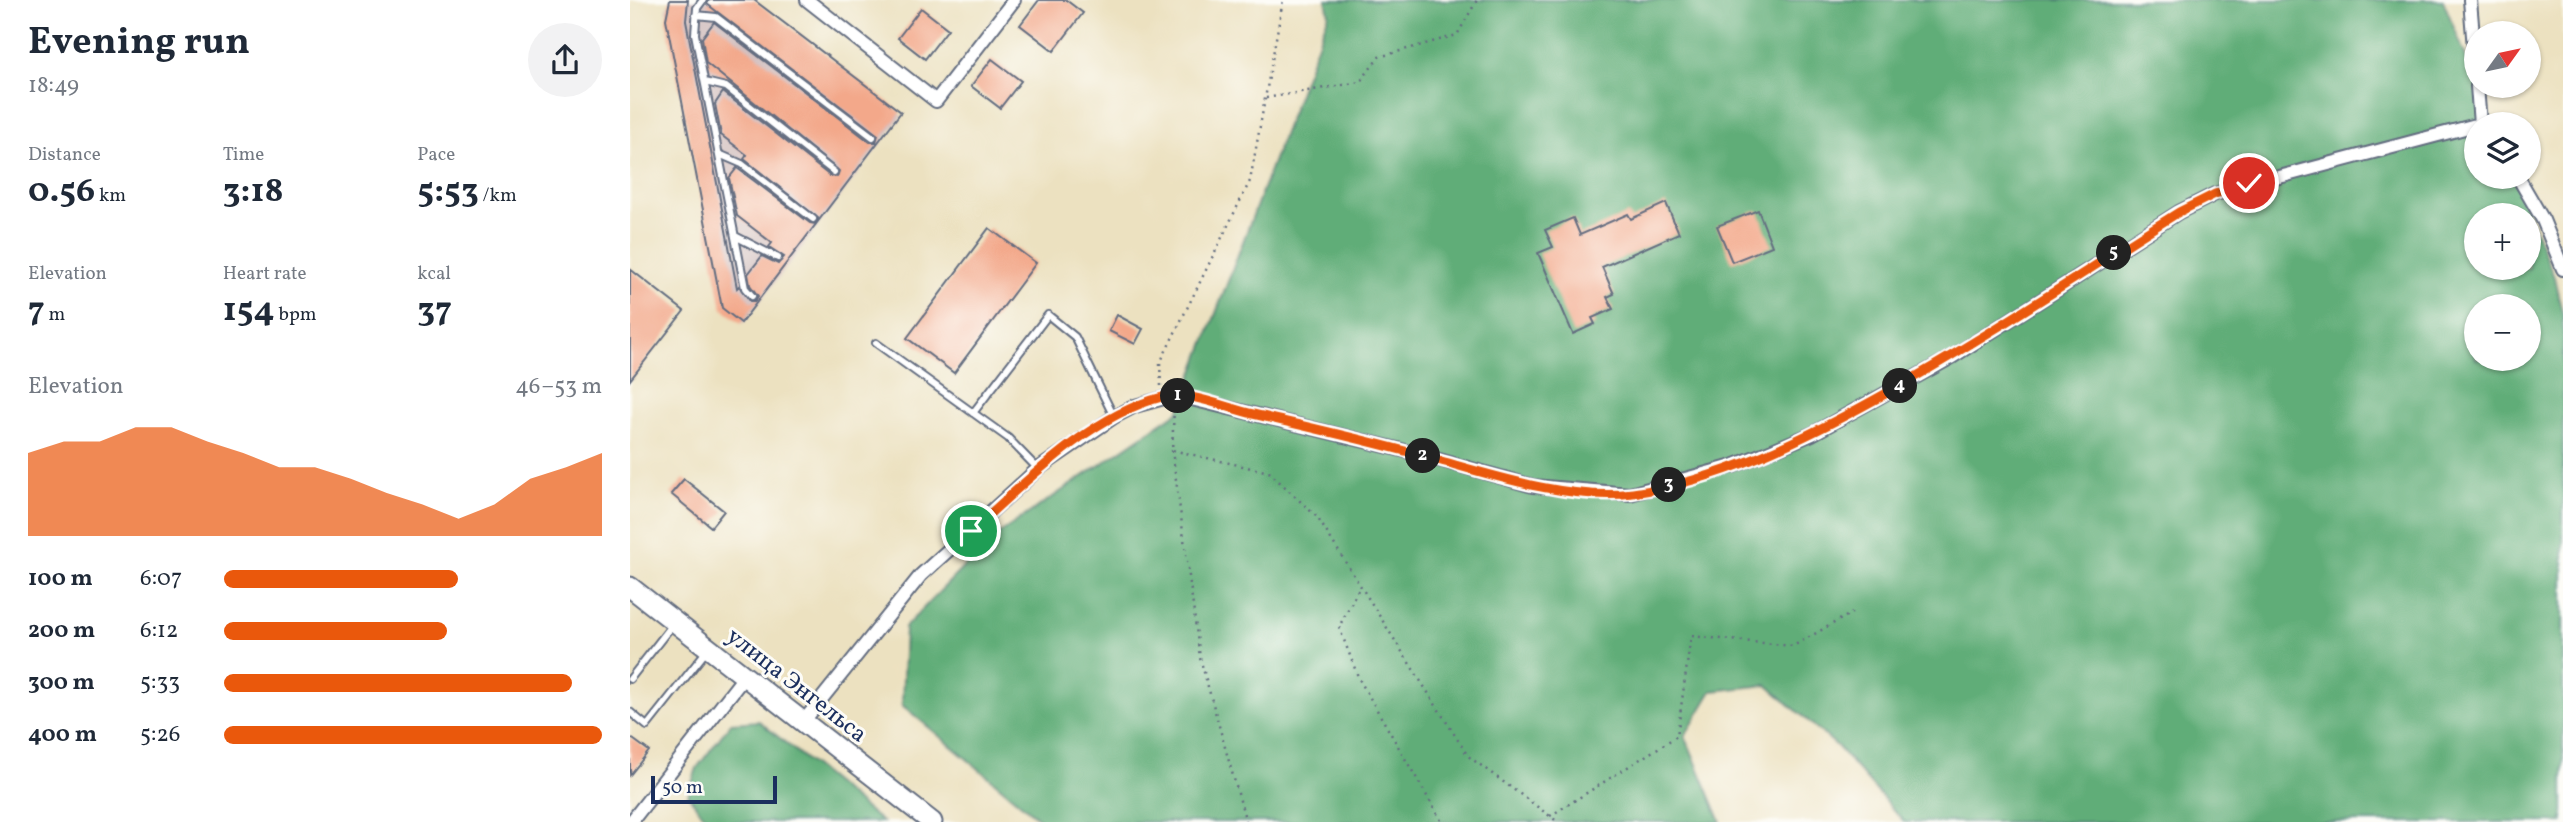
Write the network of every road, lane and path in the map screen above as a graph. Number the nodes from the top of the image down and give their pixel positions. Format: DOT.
graph roads {
  1 [pos="703,0"];
  2 [pos="807,0"];
  3 [pos="1014,0"];
  4 [pos="1283,0"];
  5 [pos="1477,0"];
  6 [pos="2470,0"];
  7 [pos="696,15"];
  8 [pos="2472,21"];
  9 [pos="705,82"];
  10 [pos="1266,98"];
  11 [pos="2464,129"];
  12 [pos="873,137"];
  13 [pos="719,154"];
  14 [pos="834,172"];
  15 [pos="2525,189"];
  16 [pos="813,219"];
  17 [pos="734,236"];
  18 [pos="778,258"];
  19 [pos="2563,270"];
  20 [pos="752,296"];
  21 [pos="876,342"];
  22 [pos="1168,396"];
  23 [pos="973,413"];
  24 [pos="1114,417"];
  25 [pos="1171,450"];
  26 [pos="1038,469"];
  27 [pos="630,587"];
  28 [pos="1359,588"];
  29 [pos="1852,613"];
  30 [pos="674,622"];
  31 [pos="708,649"];
  32 [pos="744,677"];
  33 [pos="630,679"];
  34 [pos="630,712"];
  35 [pos="803,722"];
  36 [pos="1550,816"];
  37 [pos="631,822"];
  38 [pos="932,822"];
  39 [pos="1246,822"];
  40 [pos="1442,822"];
  41 [pos="1558,822"];
  1 -- 7 [label="lane"];
  2 -- 3 [label="street"];
  4 -- 10 [label="path"];
  5 -- 10 [label="path"];
  6 -- 8 [label="street"];
  7 -- 9 [label="lane"];
  7 -- 12 [label="lane"];
  9 -- 13 [label="lane"];
  9 -- 14 [label="lane"];
  10 -- 22 [label="path"];
  11 -- 22 [label="street"];
  13 -- 16 [label="lane"];
  13 -- 17 [label="lane"];
  15 -- 19 [label="street"];
  17 -- 18 [label="lane"];
  17 -- 20 [label="lane"];
  21 -- 23 [label="lane"];
  22 -- 24 [label="street"];
  22 -- 25 [label="path"];
  23 -- 24 [label="lane"];
  23 -- 26 [label="lane"];
  24 -- 26 [label="street"];
  25 -- 28 [label="path"];
  25 -- 39 [label="path"];
  26 -- 35 [label="street"];
  27 -- 30 [label="main road, улица Энгельса"];
  28 -- 36 [label="path"];
  28 -- 40 [label="path"];
  29 -- 36 [label="path"];
  30 -- 31 [label="main road, улица Энгельса"];
  30 -- 33 [label="lane"];
  31 -- 32 [label="main road, улица Энгельса"];
  31 -- 34 [label="lane"];
  32 -- 35 [label="main road, улица Энгельса"];
  32 -- 37 [label="street"];
  35 -- 38 [label="main road, улица Энгельса"];
  36 -- 41 [label="path"];
}
